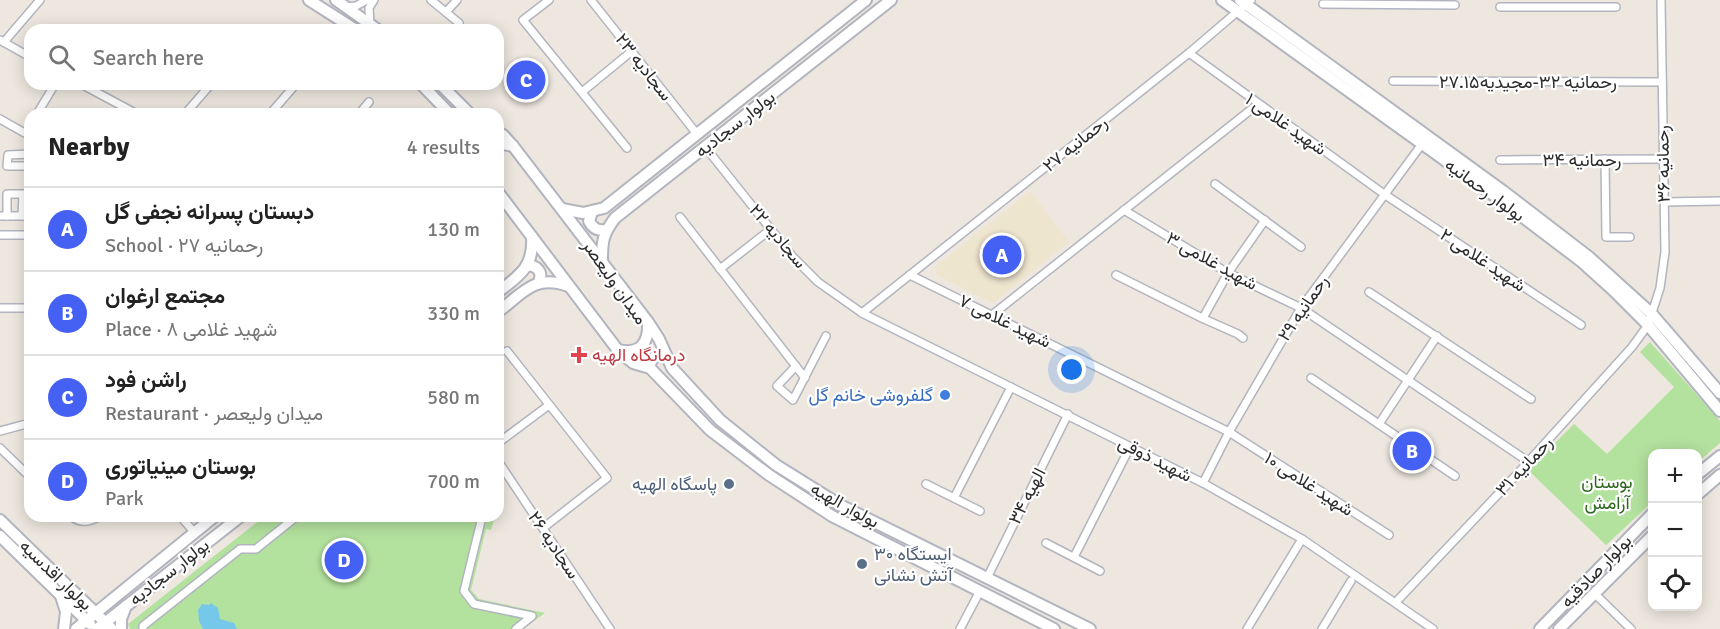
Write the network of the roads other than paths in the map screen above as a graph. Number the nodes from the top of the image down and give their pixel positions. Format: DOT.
graph roads {
  1 [pos="40,0"];
  2 [pos="309,0"];
  3 [pos="336,0"];
  4 [pos="366,0"];
  5 [pos="374,0"];
  6 [pos="431,0"];
  7 [pos="457,0"];
  8 [pos="549,0"];
  9 [pos="591,0"];
  10 [pos="866,0"];
  11 [pos="891,0"];
  12 [pos="1222,0"];
  13 [pos="1661,0"];
  14 [pos="1377,2"];
  15 [pos="1582,3"];
  16 [pos="1244,4"];
  17 [pos="1323,4"];
  18 [pos="1455,5"];
  19 [pos="1616,6"];
  20 [pos="347,7"];
  21 [pos="1500,7"];
  22 [pos="446,12"];
  23 [pos="459,23"];
  24 [pos="342,24"];
  25 [pos="370,24"];
  26 [pos="373,24"];
  27 [pos="2,41"];
  28 [pos="632,51"];
  29 [pos="1188,53"];
  30 [pos="24,54"];
  31 [pos="1393,81"];
  32 [pos="1662,82"];
  33 [pos="51,90"];
  34 [pos="92,90"];
  35 [pos="206,90"];
  36 [pos="291,90"];
  37 [pos="427,90"];
  38 [pos="446,90"];
  39 [pos="582,92"];
  40 [pos="369,102"];
  41 [pos="1258,104"];
  42 [pos="41,108"];
  43 [pos="126,108"];
  44 [pos="189,108"];
  45 [pos="275,108"];
  46 [pos="364,108"];
  47 [pos="444,108"];
  48 [pos="464,108"];
  49 [pos="0,119"];
  50 [pos="24,132"];
  51 [pos="697,134"];
  52 [pos="504,136"];
  53 [pos="1425,141"];
  54 [pos="504,144"];
  55 [pos="513,146"];
  56 [pos="627,148"];
  57 [pos="706,148"];
  58 [pos="24,154"];
  59 [pos="1605,159"];
  60 [pos="1663,159"];
  61 [pos="1500,160"];
  62 [pos="24,166"];
  63 [pos="1215,184"];
  64 [pos="1384,194"];
  65 [pos="504,200"];
  66 [pos="1720,201"];
  67 [pos="1664,202"];
  68 [pos="24,205"];
  69 [pos="561,209"];
  70 [pos="1124,210"];
  71 [pos="592,212"];
  72 [pos="4,216"];
  73 [pos="24,216"];
  74 [pos="680,217"];
  75 [pos="1265,220"];
  76 [pos="771,229"];
  77 [pos="606,230"];
  78 [pos="0,235"];
  79 [pos="24,235"];
  80 [pos="531,237"];
  81 [pos="1630,237"];
  82 [pos="1301,247"];
  83 [pos="602,261"];
  84 [pos="527,266"];
  85 [pos="720,269"];
  86 [pos="1228,273"];
  87 [pos="910,275"];
  88 [pos="1116,275"];
  89 [pos="539,282"];
  90 [pos="568,286"];
  91 [pos="504,287"];
  92 [pos="1369,292"];
  93 [pos="504,307"];
  94 [pos="0,308"];
  95 [pos="24,308"];
  96 [pos="1301,308"];
  97 [pos="862,313"];
  98 [pos="1652,314"];
  99 [pos="992,315"];
  100 [pos="1203,318"];
  101 [pos="648,322"];
  102 [pos="1581,326"];
  103 [pos="1648,326"];
  104 [pos="826,336"];
  105 [pos="1437,336"];
  106 [pos="1243,338"];
  107 [pos="617,350"];
  108 [pos="507,351"];
  109 [pos="665,357"];
  110 [pos="796,366"];
  111 [pos="650,368"];
  112 [pos="805,378"];
  113 [pos="1311,378"];
  114 [pos="1408,381"];
  115 [pos="1011,387"];
  116 [pos="1720,393"];
  117 [pos="1531,399"];
  118 [pos="549,405"];
  119 [pos="1720,411"];
  120 [pos="1068,414"];
  121 [pos="1379,424"];
  122 [pos="24,425"];
  123 [pos="0,431"];
  124 [pos="1229,432"];
  125 [pos="504,439"];
  126 [pos="1130,447"];
  127 [pos="0,448"];
  128 [pos="1720,456"];
  129 [pos="1529,462"];
  130 [pos="504,469"];
  131 [pos="24,471"];
  132 [pos="1702,471"];
  133 [pos="1720,475"];
  134 [pos="1455,476"];
  135 [pos="1203,483"];
  136 [pos="926,484"];
  137 [pos="1702,491"];
  138 [pos="954,498"];
  139 [pos="980,511"];
  140 [pos="1648,519"];
  141 [pos="0,520"];
  142 [pos="185,522"];
  143 [pos="208,522"];
  144 [pos="233,522"];
  145 [pos="290,522"];
  146 [pos="481,522"];
  147 [pos="543,528"];
  148 [pos="195,533"];
  149 [pos="0,536"];
  150 [pos="1389,536"];
  151 [pos="1302,539"];
  152 [pos="1648,541"];
  153 [pos="1046,543"];
  154 [pos="1074,557"];
  155 [pos="1100,571"];
  156 [pos="987,578"];
  157 [pos="1351,582"];
  158 [pos="980,591"];
  159 [pos="1594,593"];
  160 [pos="61,596"];
  161 [pos="1396,602"];
  162 [pos="127,605"];
  163 [pos="92,617"];
  164 [pos="103,627"];
  165 [pos="64,629"];
  166 [pos="76,629"];
  167 [pos="121,629"];
  168 [pos="142,629"];
  169 [pos="516,629"];
  170 [pos="610,629"];
  171 [pos="960,629"];
  172 [pos="1054,629"];
  173 [pos="1090,629"];
  174 [pos="1247,629"];
  175 [pos="1322,629"];
  176 [pos="1433,629"];
  177 [pos="1540,629"];
  178 [pos="1559,629"];
  179 [pos="1630,629"];
  1 -- 27 [label="street"];
  2 -- 24 [label="main road"];
  3 -- 20 [label="main road"];
  4 -- 20 [label="street"];
  5 -- 26 [label="street"];
  6 -- 22 [label="street"];
  7 -- 22 [label="street"];
  8 -- 39 [label="street"];
  9 -- 28 [label="street, سجادیه ۲۳"];
  10 -- 51 [label="main road, بولوار سجادیه"];
  11 -- 57 [label="main road, بولوار سجادیه"];
  12 -- 16 [label="main road, بولوار رحمانیه"];
  13 -- 32 [label="street, رحمانیه ۳۶"];
  14 -- 17 [label="street"];
  14 -- 18 [label="street"];
  15 -- 19 [label="street"];
  15 -- 21 [label="street"];
  16 -- 29 [label="street, رحمانیه ۲۷"];
  16 -- 53 [label="main road, بولوار رحمانیه"];
  20 -- 25 [label="main road"];
  22 -- 23 [label="street"];
  27 -- 30 [label="street"];
  28 -- 39 [label="street"];
  28 -- 51 [label="street, سجادیه ۲۳"];
  29 -- 41 [label="street, شهید غلامی ۱"];
  29 -- 87 [label="street, رحمانیه ۲۷"];
  31 -- 32 [label="street, رحمانیه ۳۲-مجیدیه۲۷.۱۵"];
  32 -- 60 [label="street, رحمانیه ۳۶"];
  33 -- 42 [label="street"];
  34 -- 43 [label="street"];
  35 -- 44 [label="street"];
  36 -- 45 [label="street"];
  37 -- 47 [label="main road"];
  38 -- 48 [label="main road"];
  39 -- 56 [label="street"];
  40 -- 46 [label="street"];
  41 -- 64 [label="street, شهید غلامی ۱"];
  41 -- 70 [label="street"];
  49 -- 50 [label="street"];
  51 -- 71 [label="main road, بولوار سجادیه"];
  52 -- 55 [label="main road, میدان ولیعصر"];
  53 -- 64 [label="street, رحمانیه ۲۹"];
  53 -- 98 [label="main road, بولوار رحمانیه"];
  53 -- 103 [label="main road, بولوار رحمانیه"];
  54 -- 55 [label="main road"];
  55 -- 69 [label="main road, میدان ولیعصر"];
  57 -- 76 [label="street, سجادیه ۲۲"];
  57 -- 77 [label="main road, بولوار سجادیه"];
  58 -- 62 [label="street"];
  59 -- 60 [label="street, رحمانیه ۳۴"];
  59 -- 61 [label="street, رحمانیه ۳۴"];
  59 -- 81 [label="street"];
  60 -- 67 [label="street, رحمانیه ۳۶"];
  63 -- 75 [label="street"];
  64 -- 96 [label="street, رحمانیه ۲۹"];
  64 -- 102 [label="street, شهید غلامی ۲"];
  65 -- 80 [label="main road, میدان ولیعصر"];
  66 -- 67 [label="street"];
  67 -- 98 [label="street, رحمانیه ۳۶"];
  68 -- 72 [label="street"];
  69 -- 71 [label="main road"];
  69 -- 83 [label="main road, میدان ولیعصر"];
  70 -- 86 [label="street, شهید غلامی ۳"];
  70 -- 99 [label="street"];
  71 -- 77 [label="main road"];
  72 -- 73 [label="street"];
  74 -- 85 [label="street"];
  75 -- 82 [label="street"];
  75 -- 86 [label="street"];
  76 -- 85 [label="street"];
  76 -- 97 [label="street, سجادیه ۲۲"];
  77 -- 83 [label="main road"];
  78 -- 79 [label="street"];
  80 -- 84 [label="main road"];
  80 -- 90 [label="main road, میدان ولیعصر"];
  83 -- 101 [label="main road, میدان ولیعصر"];
  84 -- 89 [label="main road"];
  84 -- 91 [label="main road"];
  85 -- 110 [label="street"];
  86 -- 96 [label="street, شهید غلامی ۳"];
  86 -- 100 [label="street"];
  87 -- 97 [label="street, رحمانیه ۲۷"];
  87 -- 99 [label="street, شهید غلامی ۷"];
  88 -- 100 [label="street"];
  89 -- 90 [label="main road"];
  89 -- 93 [label="main road"];
  90 -- 107 [label="main road, میدان ولیعصر"];
  92 -- 105 [label="street"];
  94 -- 95 [label="street"];
  96 -- 114 [label="street, شهید غلامی ۳"];
  96 -- 124 [label="street, رحمانیه ۲۹"];
  97 -- 115 [label="street, شهید ذوقی"];
  98 -- 103 [label="street, رحمانیه ۳۶"];
  98 -- 116 [label="main road, بولوار رحمانیه"];
  99 -- 124 [label="street, شهید غلامی ۷"];
  100 -- 106 [label="street"];
  101 -- 107 [label="main road, میدان ولیعصر"];
  101 -- 109 [label="main road, بولوار الهیه"];
  103 -- 119 [label="main road, بولوار رحمانیه"];
  103 -- 129 [label="street, رحمانیه ۳۱"];
  104 -- 112 [label="street"];
  105 -- 114 [label="street"];
  105 -- 117 [label="street"];
  107 -- 111 [label="main road, بولوار الهیه"];
  108 -- 118 [label="street"];
  109 -- 111 [label="main road"];
  109 -- 156 [label="main road, بولوار الهیه"];
  110 -- 112 [label="street"];
  110 -- 112 [label="street"];
  111 -- 158 [label="main road, بولوار الهیه"];
  113 -- 121 [label="street"];
  114 -- 121 [label="street"];
  114 -- 129 [label="street, شهید غلامی ۳"];
  115 -- 120 [label="street, شهید ذوقی"];
  115 -- 138 [label="street"];
  118 -- 125 [label="street"];
  118 -- 147 [label="street"];
  120 -- 126 [label="street, شهید ذوقی"];
  120 -- 156 [label="street, الهیه ۳۴"];
  121 -- 134 [label="street"];
  122 -- 123 [label="street"];
  124 -- 135 [label="street, رحمانیه ۲۹"];
  124 -- 150 [label="street, شهید غلامی ۱۰"];
  126 -- 135 [label="street, شهید ذوقی"];
  126 -- 154 [label="street"];
  127 -- 131 [label="street"];
  128 -- 132 [label="main road"];
  129 -- 161 [label="street, رحمانیه ۳۱"];
  130 -- 147 [label="street, سجادیه ۲۶"];
  133 -- 137 [label="main road"];
  135 -- 151 [label="street, شهید ذوقی"];
  136 -- 138 [label="street"];
  138 -- 139 [label="street"];
  140 -- 177 [label="main road, بولوار صادقیه"];
  141 -- 163 [label="main road, بولوار اقدسیه"];
  142 -- 148 [label="street"];
  143 -- 148 [label="main road, بولوار سجادیه"];
  144 -- 162 [label="main road, بولوار سجادیه"];
  145 -- 168 [label="street"];
  146 -- 169 [label="street"];
  147 -- 170 [label="street, سجادیه ۲۶"];
  148 -- 163 [label="main road, بولوار سجادیه"];
  149 -- 160 [label="main road, بولوار اقدسیه"];
  151 -- 161 [label="street, شهید ذوقی"];
  151 -- 174 [label="street"];
  152 -- 159 [label="main road, بولوار صادقیه"];
  153 -- 154 [label="street"];
  154 -- 155 [label="street"];
  156 -- 158 [label="main road"];
  156 -- 173 [label="main road, بولوار الهیه"];
  157 -- 175 [label="street"];
  158 -- 171 [label="street"];
  158 -- 172 [label="main road, بولوار الهیه"];
  159 -- 178 [label="main road, بولوار صادقیه"];
  159 -- 179 [label="street"];
  160 -- 163 [label="main road, بولوار اقدسیه"];
  160 -- 165 [label="main road"];
  161 -- 176 [label="street, شهید ذوقی"];
  162 -- 164 [label="main road, بولوار سجادیه"];
  162 -- 167 [label="main road"];
  163 -- 164 [label="main road, بولوار اقدسیه"];
  163 -- 166 [label="main road, بولوار سجادیه"];
}
